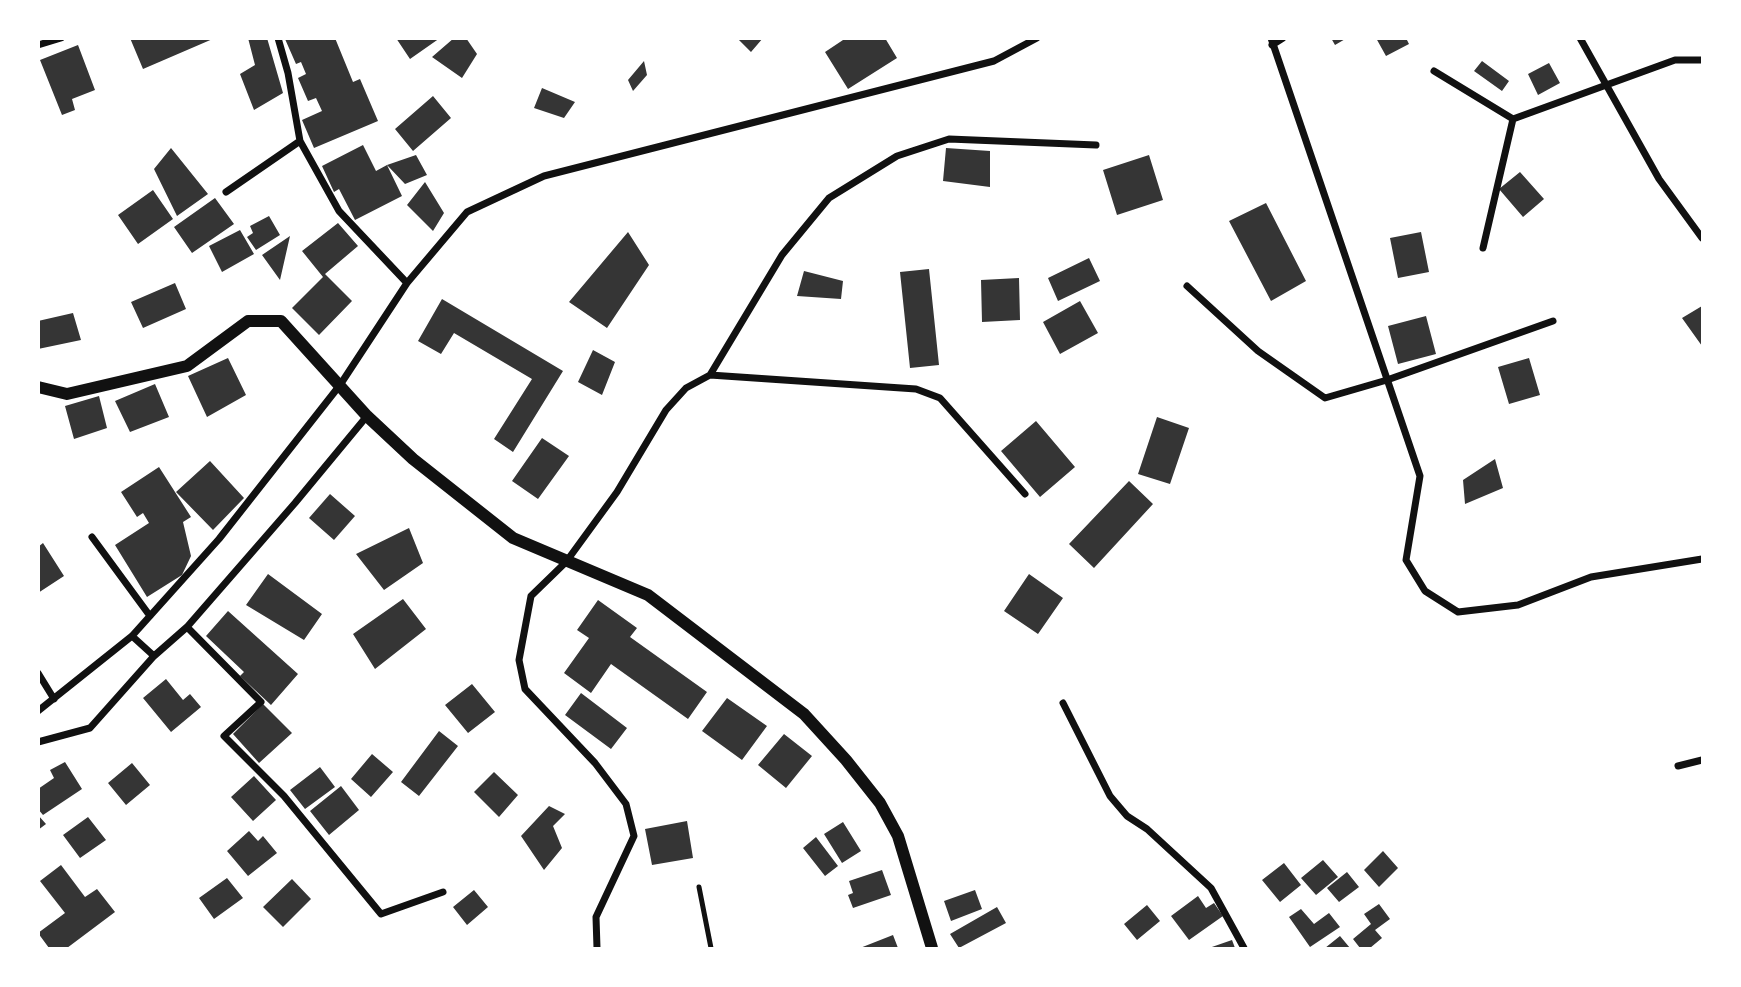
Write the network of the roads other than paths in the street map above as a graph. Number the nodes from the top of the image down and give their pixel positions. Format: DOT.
graph roads {
  1 [pos="61,38"];
  2 [pos="278,38"];
  3 [pos="1037,38"];
  4 [pos="1283,38"];
  5 [pos="1580,38"];
  6 [pos="1272,42"];
  7 [pos="38,45"];
  8 [pos="1703,60"];
  9 [pos="1434,71"];
  10 [pos="1605,86"];
  11 [pos="1513,119"];
  12 [pos="300,142"];
  13 [pos="1096,145"];
  14 [pos="226,192"];
  15 [pos="1703,238"];
  16 [pos="1483,248"];
  17 [pos="407,283"];
  18 [pos="1187,286"];
  19 [pos="1553,321"];
  20 [pos="710,375"];
  21 [pos="1387,380"];
  22 [pos="340,385"];
  23 [pos="38,387"];
  24 [pos="367,416"];
  25 [pos="1025,494"];
  26 [pos="92,537"];
  27 [pos="1703,559"];
  28 [pos="566,562"];
  29 [pos="150,616"];
  30 [pos="187,627"];
  31 [pos="132,636"];
  32 [pos="154,656"];
  33 [pos="38,673"];
  34 [pos="54,699"];
  35 [pos="1063,703"];
  36 [pos="38,711"];
  37 [pos="38,742"];
  38 [pos="1703,760"];
  39 [pos="1678,766"];
  40 [pos="699,887"];
  41 [pos="443,892"];
  42 [pos="597,948"];
  43 [pos="711,948"];
  44 [pos="932,948"];
  45 [pos="1244,948"];
  1 -- 7 [label="street"];
  2 -- 12 [label="street"];
  3 -- 17 [label="street"];
  4 -- 6 [label="street"];
  5 -- 10 [label="street"];
  6 -- 21 [label="street"];
  8 -- 10 [label="street"];
  9 -- 11 [label="street"];
  10 -- 11 [label="street"];
  10 -- 15 [label="street"];
  11 -- 16 [label="street"];
  12 -- 14 [label="street"];
  12 -- 17 [label="street"];
  13 -- 20 [label="street"];
  17 -- 22 [label="street"];
  18 -- 21 [label="street"];
  19 -- 21 [label="street"];
  20 -- 25 [label="street"];
  20 -- 28 [label="street"];
  21 -- 27 [label="street"];
  22 -- 23 [label="street"];
  22 -- 24 [label="street"];
  22 -- 29 [label="street"];
  24 -- 28 [label="street"];
  24 -- 30 [label="street"];
  26 -- 29 [label="street"];
  28 -- 42 [label="street"];
  28 -- 44 [label="street"];
  29 -- 31 [label="street"];
  30 -- 32 [label="street"];
  30 -- 41 [label="street"];
  31 -- 32 [label="street"];
  31 -- 34 [label="street"];
  32 -- 37 [label="street"];
  33 -- 34 [label="street"];
  34 -- 36 [label="street"];
  35 -- 45 [label="street"];
  38 -- 39 [label="street"];
  40 -- 43 [label="lane"];
}
